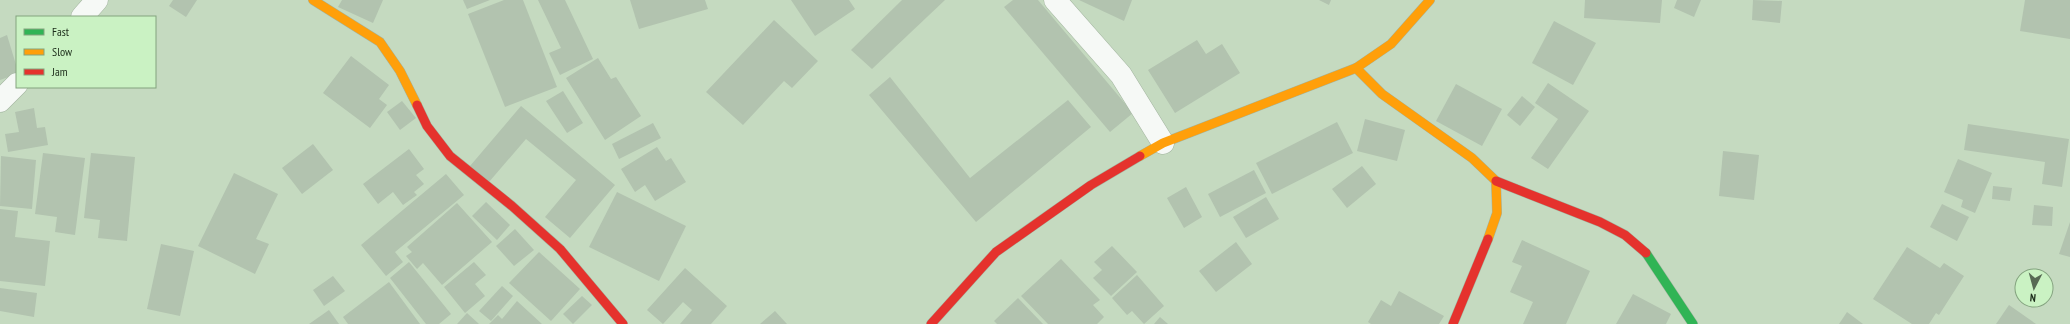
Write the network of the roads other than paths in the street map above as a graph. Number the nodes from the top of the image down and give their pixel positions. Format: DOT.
graph roads {
  1 [pos="97,0"];
  2 [pos="314,0"];
  3 [pos="1055,0"];
  4 [pos="1430,0"];
  5 [pos="83,16"];
  6 [pos="1356,68"];
  7 [pos="16,85"];
  8 [pos="0,101"];
  9 [pos="1162,143"];
  10 [pos="1496,181"];
  11 [pos="623,324"];
  12 [pos="931,324"];
  13 [pos="1453,324"];
  14 [pos="1693,324"];
  1 -- 5 [label="street"];
  2 -- 11 [label="street"];
  3 -- 9 [label="street"];
  4 -- 6 [label="street"];
  6 -- 9 [label="street"];
  6 -- 10 [label="street"];
  7 -- 8 [label="street"];
  9 -- 12 [label="street"];
  10 -- 13 [label="street"];
  10 -- 14 [label="street"];
}
